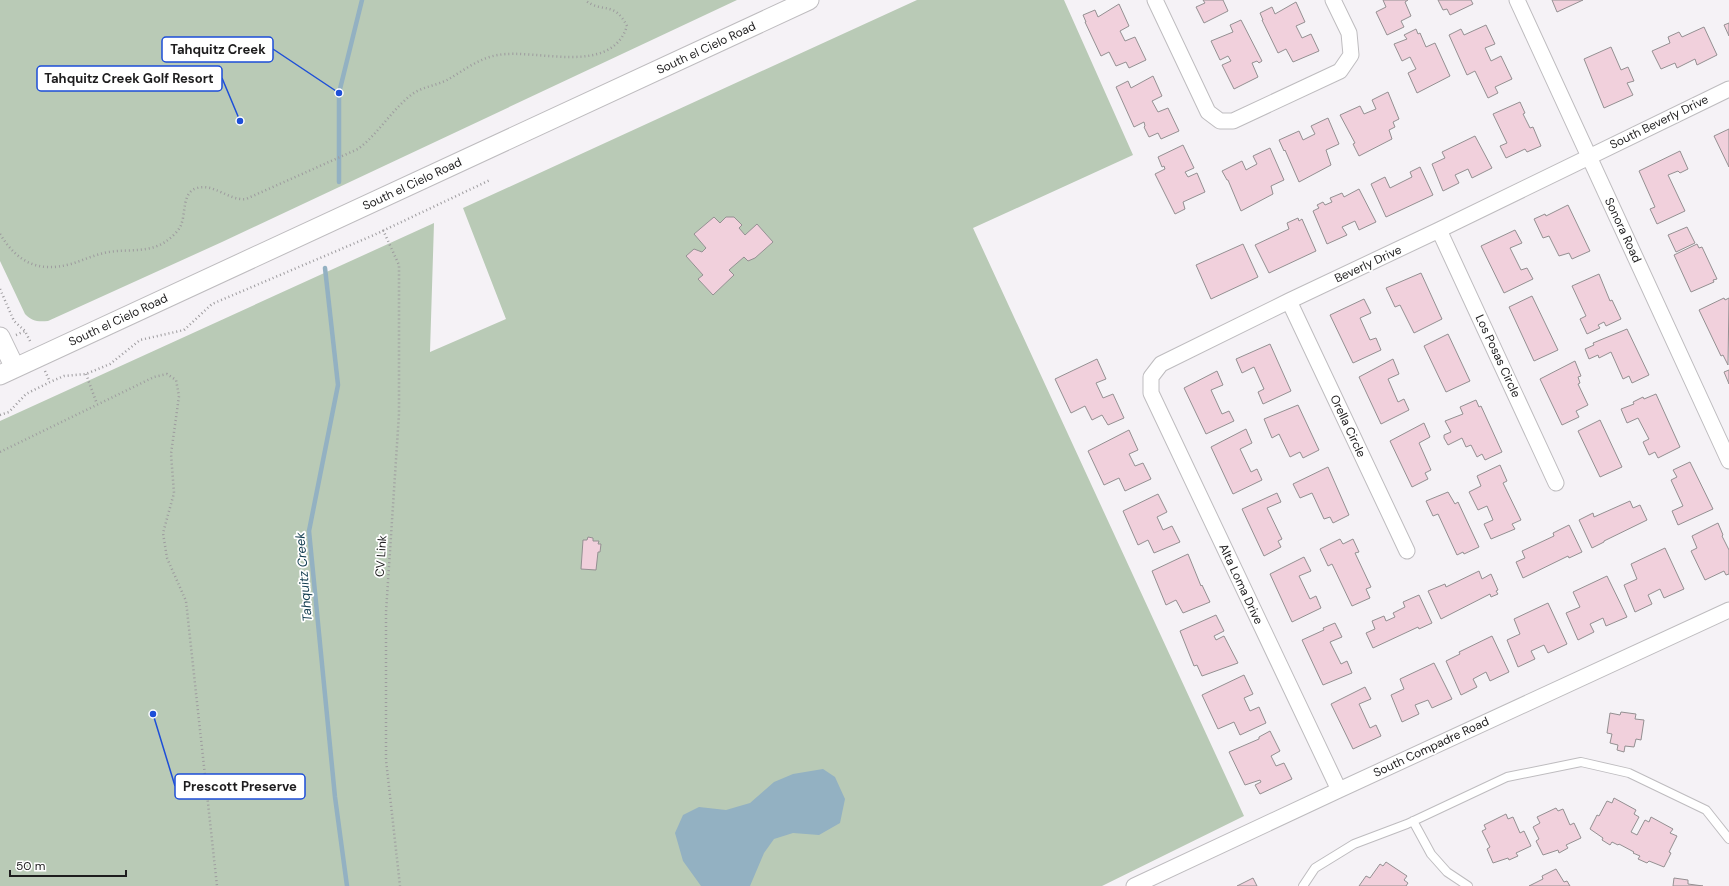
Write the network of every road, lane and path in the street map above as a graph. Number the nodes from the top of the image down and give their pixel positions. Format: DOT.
graph roads {
  1 [pos="585,0"];
  2 [pos="809,0"];
  3 [pos="1155,0"];
  4 [pos="1333,0"];
  5 [pos="1517,0"];
  6 [pos="1729,89"];
  7 [pos="1589,156"];
  8 [pos="490,180"];
  9 [pos="383,230"];
  10 [pos="1439,230"];
  11 [pos="0,234"];
  12 [pos="0,289"];
  13 [pos="1289,300"];
  14 [pos="25,331"];
  15 [pos="0,337"];
  16 [pos="7,372"];
  17 [pos="86,374"];
  18 [pos="1151,377"];
  19 [pos="97,404"];
  20 [pos="0,415"];
  21 [pos="0,452"];
  22 [pos="1729,461"];
  23 [pos="1556,482"];
  24 [pos="1407,551"];
  25 [pos="1729,610"];
  26 [pos="1339,790"];
  27 [pos="1413,821"];
  28 [pos="1729,839"];
  29 [pos="217,886"];
  30 [pos="400,886"];
  31 [pos="1134,886"];
  32 [pos="1303,886"];
  33 [pos="1468,886"];
  1 -- 11 [label="path"];
  2 -- 16 [label="street, South el Cielo Road"];
  3 -- 4 [label="street"];
  5 -- 7 [label="street, Sonora Road"];
  6 -- 7 [label="street, South Beverly Drive"];
  7 -- 10 [label="street, Beverly Drive"];
  7 -- 22 [label="street, Sonora Road"];
  8 -- 9 [label="path"];
  9 -- 17 [label="path"];
  9 -- 30 [label="path, CV Link"];
  10 -- 13 [label="street, Beverly Drive"];
  10 -- 23 [label="street, Los Posas Circle"];
  12 -- 14 [label="path"];
  13 -- 18 [label="street, Beverly Drive"];
  13 -- 24 [label="street, Orella Circle"];
  15 -- 16 [label="street"];
  17 -- 19 [label="path"];
  17 -- 20 [label="path"];
  18 -- 26 [label="street, Alta Loma Drive"];
  19 -- 21 [label="path"];
  19 -- 29 [label="path"];
  25 -- 26 [label="street, South Compadre Road"];
  26 -- 31 [label="street, South Compadre Road"];
  27 -- 28 [label="lane"];
  27 -- 32 [label="lane"];
  27 -- 33 [label="lane"];
}
